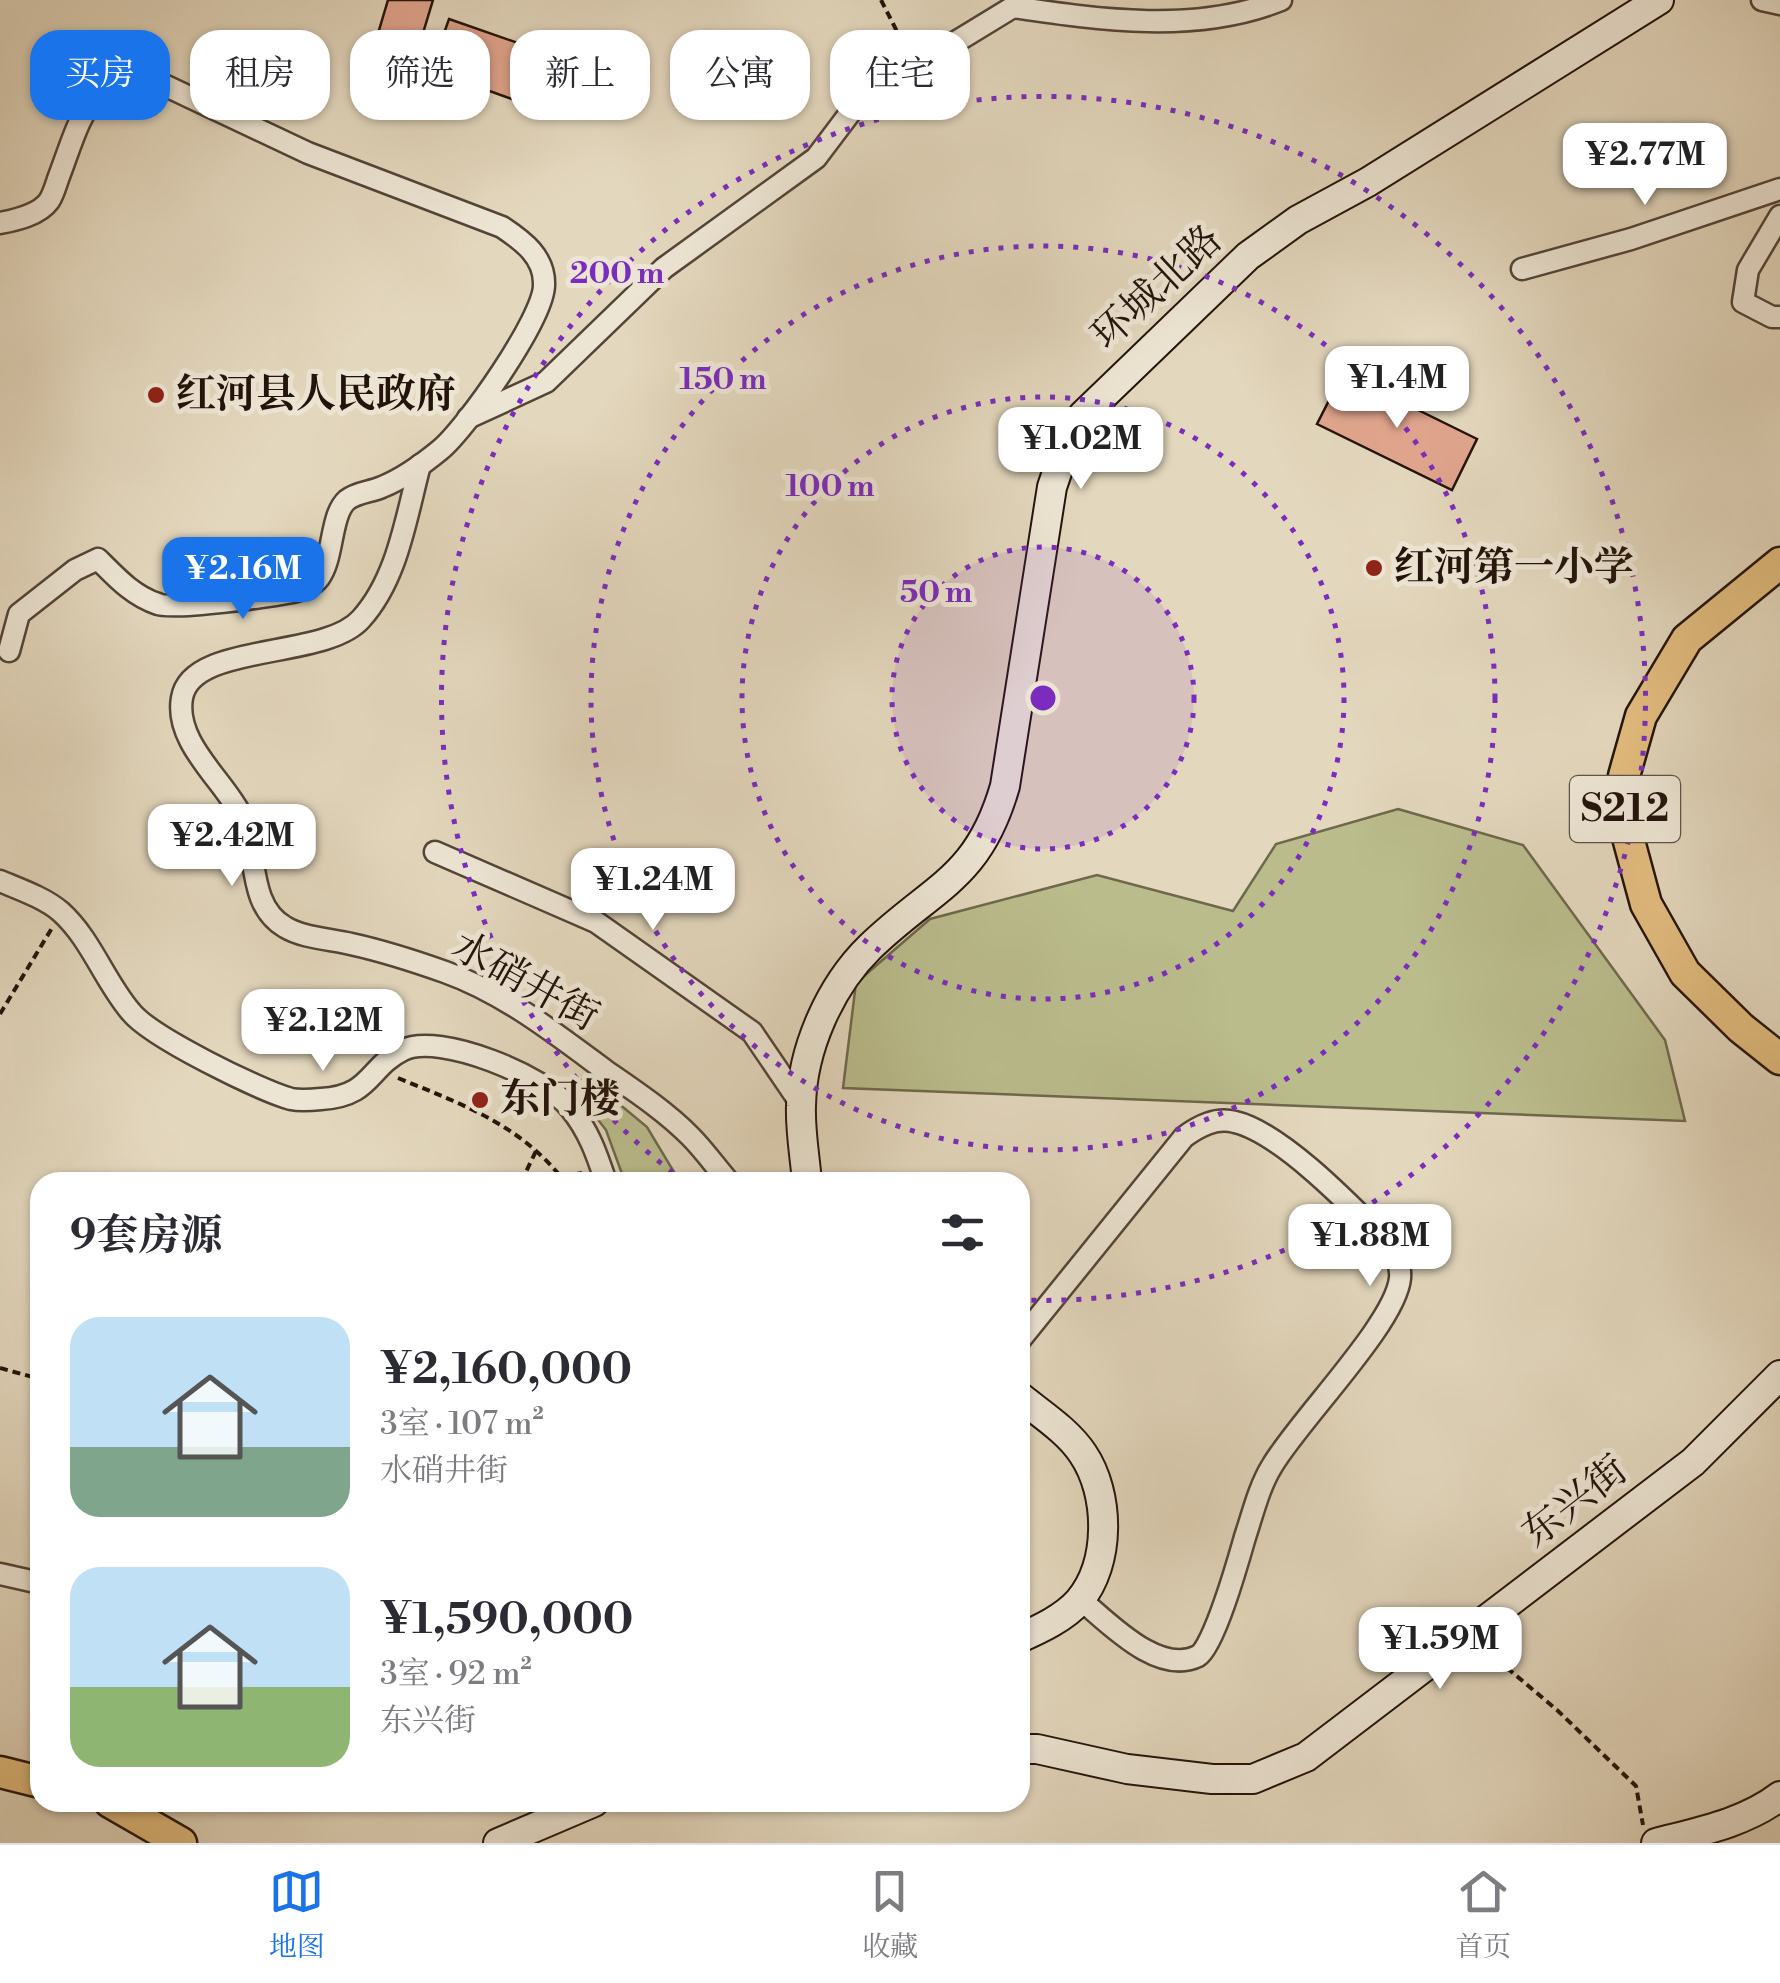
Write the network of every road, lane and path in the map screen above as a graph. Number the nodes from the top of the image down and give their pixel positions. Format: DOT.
graph roads {
  1 [pos="881,0"];
  2 [pos="1281,0"];
  3 [pos="1659,0"];
  4 [pos="1762,0"];
  5 [pos="1014,3"];
  6 [pos="1780,4"];
  7 [pos="896,30"];
  8 [pos="970,31"];
  9 [pos="844,120"];
  10 [pos="1780,190"];
  11 [pos="1780,216"];
  12 [pos="0,223"];
  13 [pos="1522,268"];
  14 [pos="1780,316"];
  15 [pos="466,419"];
  16 [pos="420,465"];
  17 [pos="1780,563"];
  18 [pos="9,651"];
  19 [pos="435,852"];
  20 [pos="0,880"];
  21 [pos="61,912"];
  22 [pos="0,1014"];
  23 [pos="1780,1058"];
  24 [pos="372,1076"];
  25 [pos="800,1104"];
  26 [pos="538,1148"];
  27 [pos="526,1172"];
  28 [pos="557,1172"];
  29 [pos="603,1172"];
  30 [pos="721,1172"];
  31 [pos="806,1172"];
  32 [pos="1030,1328"];
  33 [pos="0,1368"];
  34 [pos="30,1376"];
  35 [pos="1780,1376"];
  36 [pos="1030,1406"];
  37 [pos="0,1574"];
  38 [pos="30,1581"];
  39 [pos="1080,1600"];
  40 [pos="1030,1633"];
  41 [pos="1468,1634"];
  42 [pos="1030,1750"];
  43 [pos="0,1772"];
  44 [pos="30,1780"];
  45 [pos="1780,1796"];
  46 [pos="127,1812"];
  47 [pos="571,1812"];
  48 [pos="1650,1834"];
  49 [pos="181,1843"];
  50 [pos="498,1843"];
  1 -- 7 [label="path"];
  2 -- 5 [label="street"];
  3 -- 25 [label="street, 环城北路"];
  4 -- 6 [label="street"];
  5 -- 8 [label="street"];
  9 -- 15 [label="street"];
  10 -- 13 [label="street"];
  11 -- 14 [label="street"];
  12 -- 15 [label="street"];
  15 -- 16 [label="street"];
  16 -- 18 [label="street"];
  16 -- 30 [label="street, 水硝井街"];
  17 -- 23 [label="main road, S212"];
  19 -- 25 [label="street"];
  20 -- 21 [label="street"];
  21 -- 22 [label="path"];
  21 -- 24 [label="street"];
  24 -- 26 [label="path"];
  24 -- 29 [label="street"];
  25 -- 31 [label="street, 环城北路"];
  26 -- 27 [label="path"];
  26 -- 28 [label="path"];
  32 -- 39 [label="street"];
  33 -- 34 [label="path"];
  35 -- 41 [label="street, 东兴街"];
  36 -- 39 [label="street"];
  37 -- 38 [label="street"];
  39 -- 40 [label="street"];
  41 -- 42 [label="street, 东兴街"];
  41 -- 48 [label="path"];
  43 -- 44 [label="main road"];
  45 -- 48 [label="street"];
  46 -- 49 [label="main road"];
  47 -- 50 [label="street"];
}
